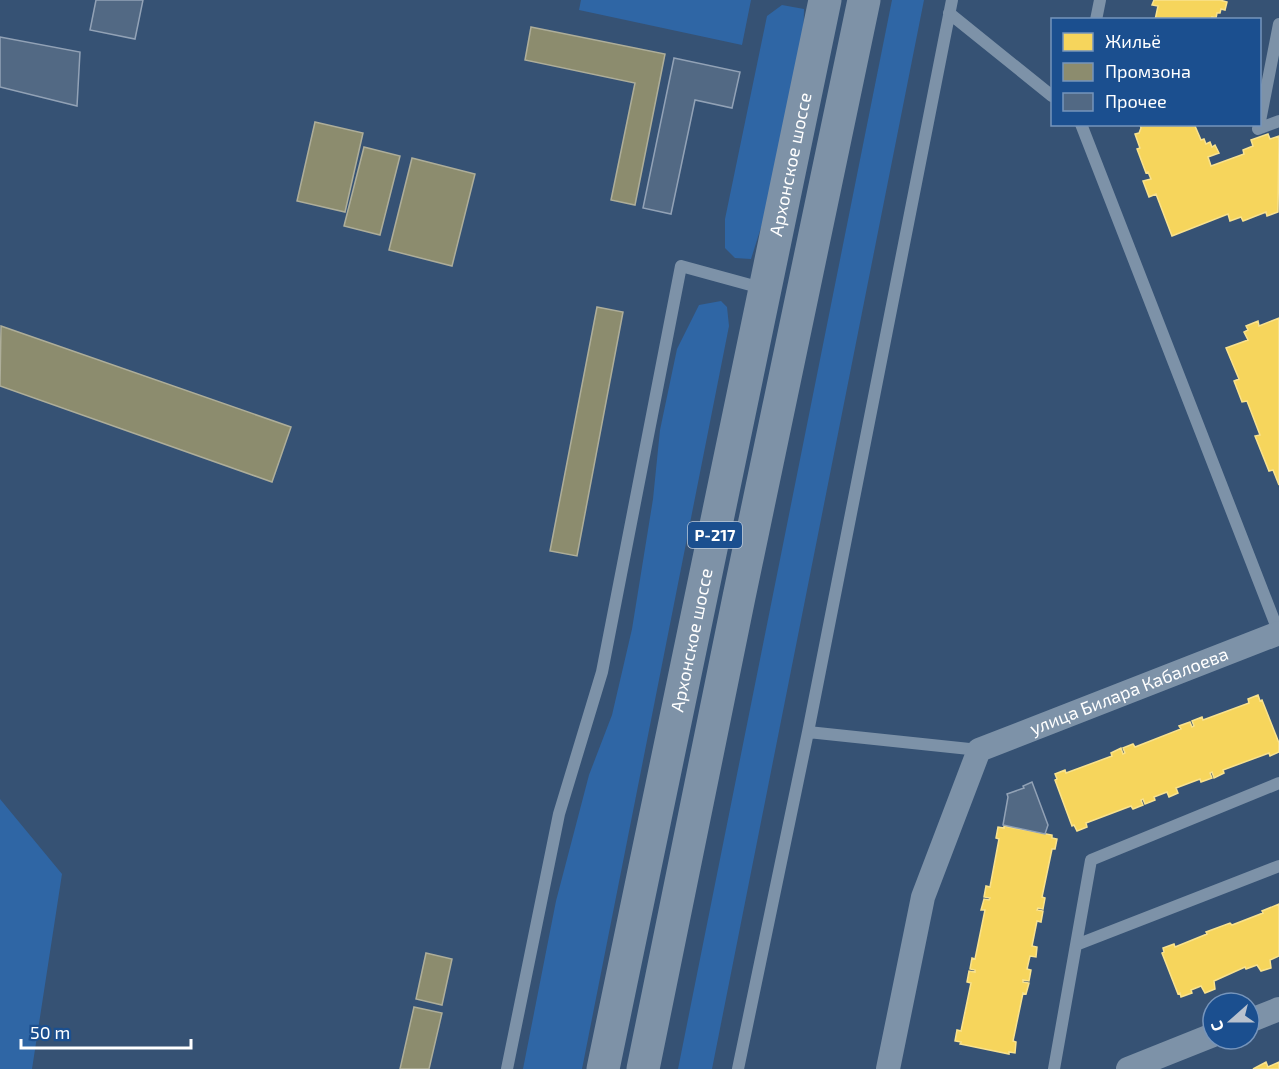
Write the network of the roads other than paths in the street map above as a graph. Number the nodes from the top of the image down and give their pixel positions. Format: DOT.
graph roads {
  1 [pos="825,0"];
  2 [pos="864,0"];
  3 [pos="1100,0"];
  4 [pos="950,6"];
  5 [pos="1096,18"];
  6 [pos="1279,24"];
  7 [pos="1051,94"];
  8 [pos="1261,113"];
  9 [pos="1279,121"];
  10 [pos="1082,126"];
  11 [pos="1258,126"];
  12 [pos="766,289"];
  13 [pos="1279,633"];
  14 [pos="808,732"];
  15 [pos="979,750"];
  16 [pos="1279,783"];
  17 [pos="1279,866"];
  18 [pos="1076,945"];
  19 [pos="1279,1009"];
  20 [pos="1261,1016"];
  21 [pos="1201,1040"];
  22 [pos="507,1069"];
  23 [pos="603,1069"];
  24 [pos="643,1069"];
  25 [pos="738,1069"];
  26 [pos="888,1069"];
  27 [pos="1054,1069"];
  28 [pos="1128,1069"];
  1 -- 12 [label="highway, Архонское шоссе / Р-217"];
  2 -- 24 [label="highway, Архонское шоссе / Р-217"];
  3 -- 5 [label="lane"];
  4 -- 7 [label="lane"];
  4 -- 14 [label="lane"];
  6 -- 8 [label="lane"];
  9 -- 11 [label="lane"];
  10 -- 13 [label="lane"];
  12 -- 22 [label="lane"];
  12 -- 23 [label="highway, Архонское шоссе / Р-217"];
  13 -- 15 [label="street, улица Билара Кабалоева"];
  14 -- 15 [label="lane"];
  14 -- 25 [label="lane"];
  15 -- 26 [label="street"];
  16 -- 18 [label="lane"];
  17 -- 18 [label="lane"];
  18 -- 27 [label="lane"];
  19 -- 20 [label="street"];
  21 -- 28 [label="street"];
}
